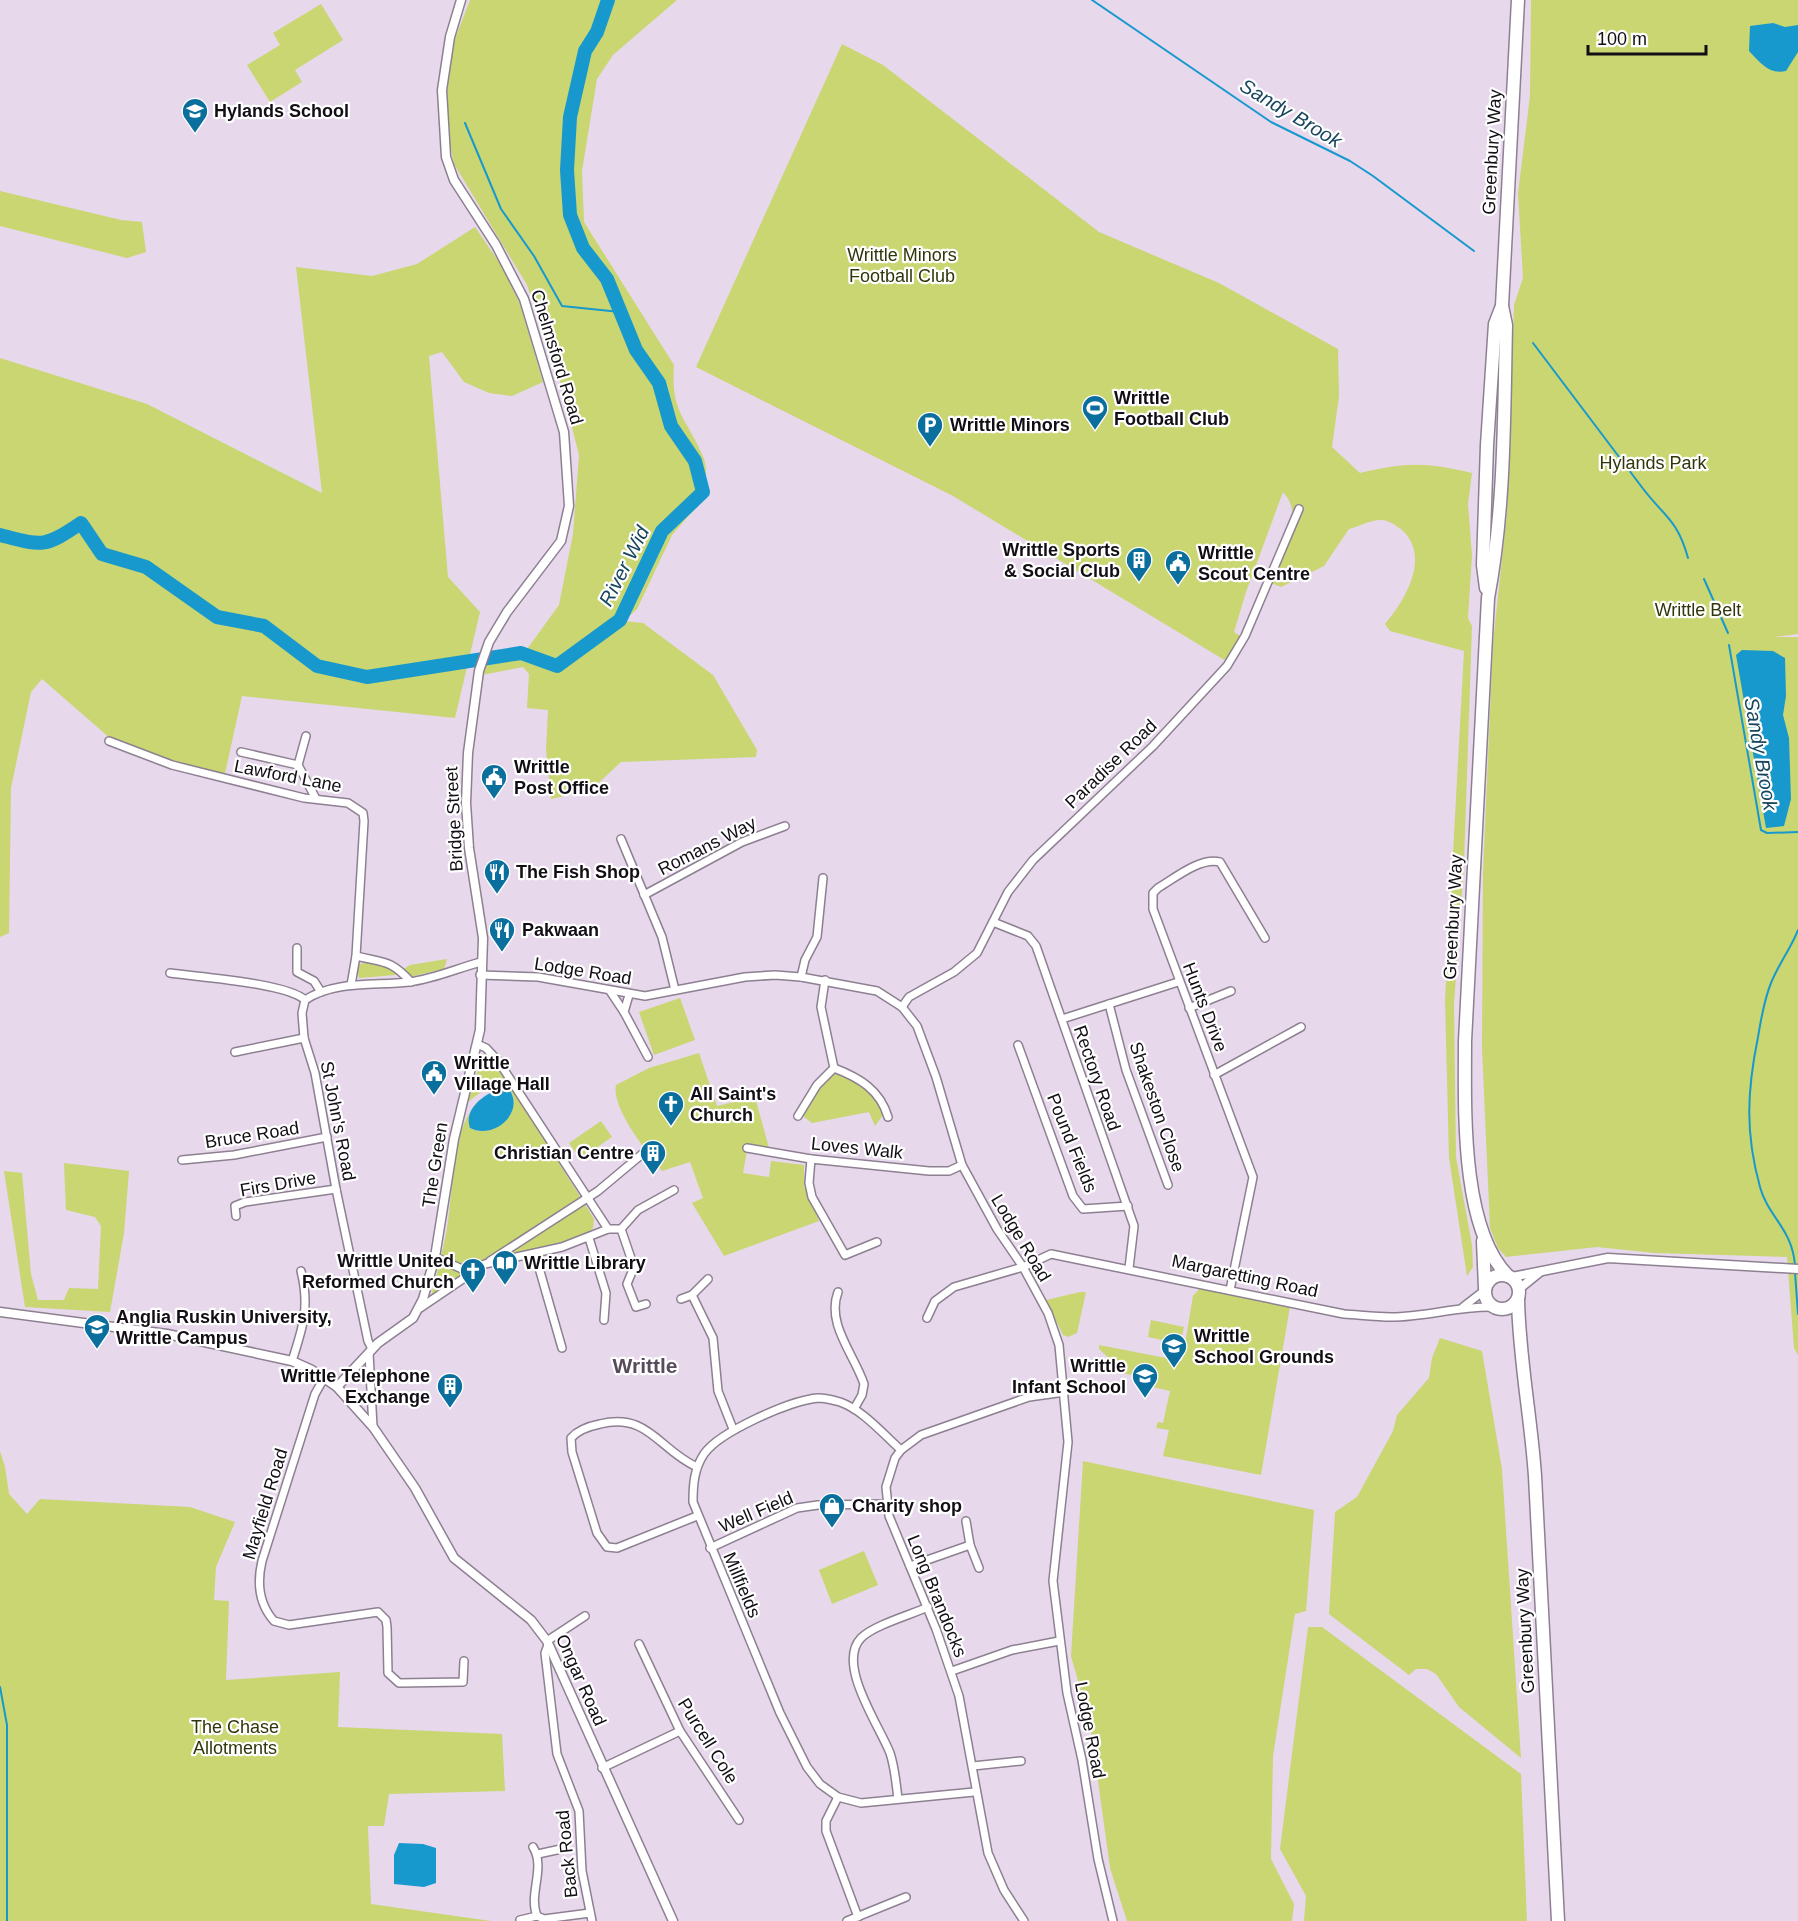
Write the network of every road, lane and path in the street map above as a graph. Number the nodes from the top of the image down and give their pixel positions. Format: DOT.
graph roads {
  1 [pos="461,0"];
  2 [pos="1518,0"];
  3 [pos="1299,509"];
  4 [pos="480,666"];
  5 [pos="306,736"];
  6 [pos="109,741"];
  7 [pos="241,752"];
  8 [pos="298,765"];
  9 [pos="315,797"];
  10 [pos="784,826"];
  11 [pos="621,839"];
  12 [pos="823,878"];
  13 [pos="644,895"];
  14 [pos="993,922"];
  15 [pos="1265,938"];
  16 [pos="297,948"];
  17 [pos="356,957"];
  18 [pos="481,969"];
  19 [pos="170,973"];
  20 [pos="801,977"];
  21 [pos="825,980"];
  22 [pos="411,982"];
  23 [pos="1178,982"];
  24 [pos="351,986"];
  25 [pos="675,990"];
  26 [pos="610,991"];
  27 [pos="1231,991"];
  28 [pos="321,992"];
  29 [pos="629,995"];
  30 [pos="305,1000"];
  31 [pos="1109,1004"];
  32 [pos="902,1006"];
  33 [pos="1189,1008"];
  34 [pos="624,1012"];
  35 [pos="1062,1019"];
  36 [pos="1300,1027"];
  37 [pos="303,1038"];
  38 [pos="477,1044"];
  39 [pos="1018,1045"];
  40 [pos="235,1052"];
  41 [pos="648,1057"];
  42 [pos="834,1068"];
  43 [pos="1214,1075"];
  44 [pos="798,1116"];
  45 [pos="888,1118"];
  46 [pos="327,1137"];
  47 [pos="747,1148"];
  48 [pos="647,1150"];
  49 [pos="811,1159"];
  50 [pos="182,1160"];
  51 [pos="962,1165"];
  52 [pos="1168,1185"];
  53 [pos="336,1189"];
  54 [pos="674,1190"];
  55 [pos="587,1198"];
  56 [pos="1128,1206"];
  57 [pos="236,1216"];
  58 [pos="608,1229"];
  59 [pos="621,1229"];
  60 [pos="1483,1237"];
  61 [pos="589,1238"];
  62 [pos="877,1242"];
  63 [pos="535,1254"];
  64 [pos="435,1257"];
  65 [pos="485,1264"];
  66 [pos="1023,1267"];
  67 [pos="1129,1268"];
  68 [pos="1798,1269"];
  69 [pos="301,1271"];
  70 [pos="1541,1271"];
  71 [pos="471,1273"];
  72 [pos="1510,1277"];
  73 [pos="708,1279"];
  74 [pos="1485,1289"];
  75 [pos="1230,1290"];
  76 [pos="838,1293"];
  77 [pos="1519,1294"];
  78 [pos="692,1295"];
  79 [pos="681,1299"];
  80 [pos="646,1304"];
  81 [pos="1463,1306"];
  82 [pos="420,1308"];
  83 [pos="1498,1308"];
  84 [pos="0,1312"];
  85 [pos="927,1318"];
  86 [pos="604,1320"];
  87 [pos="1519,1340"];
  88 [pos="562,1348"];
  89 [pos="370,1351"];
  90 [pos="292,1361"];
  91 [pos="324,1378"];
  92 [pos="337,1387"];
  93 [pos="1065,1392"];
  94 [pos="854,1409"];
  95 [pos="373,1427"];
  96 [pos="733,1429"];
  97 [pos="902,1450"];
  98 [pos="697,1467"];
  99 [pos="886,1504"];
  100 [pos="697,1516"];
  101 [pos="966,1521"];
  102 [pos="970,1545"];
  103 [pos="710,1548"];
  104 [pos="910,1566"];
  105 [pos="979,1568"];
  106 [pos="928,1607"];
  107 [pos="585,1616"];
  108 [pos="1059,1641"];
  109 [pos="548,1643"];
  110 [pos="639,1644"];
  111 [pos="464,1661"];
  112 [pos="952,1671"];
  113 [pos="680,1731"];
  114 [pos="1021,1761"];
  115 [pos="973,1766"];
  116 [pos="602,1768"];
  117 [pos="974,1792"];
  118 [pos="838,1797"];
  119 [pos="898,1799"];
  120 [pos="739,1820"];
  121 [pos="533,1847"];
  122 [pos="561,1850"];
  123 [pos="538,1854"];
  124 [pos="906,1897"];
  125 [pos="537,1916"];
  126 [pos="591,1917"];
  127 [pos="858,1917"];
  128 [pos="520,1920"];
  129 [pos="673,1921"];
  130 [pos="847,1921"];
  131 [pos="1024,1921"];
  132 [pos="1113,1921"];
  133 [pos="1558,1921"];
  1 -- 4 [label="street, Chelmsford Road"];
  2 -- 60 [label="highway, Greenbury Way"];
  3 -- 14 [label="street, Paradise Road"];
  4 -- 18 [label="street, Bridge Street"];
  5 -- 8 [label="street"];
  6 -- 9 [label="street, Lawford Lane"];
  7 -- 8 [label="street"];
  8 -- 9 [label="street"];
  9 -- 17 [label="street, Lawford Lane"];
  10 -- 13 [label="street, Romans Way"];
  11 -- 13 [label="street, Romans Way"];
  12 -- 20 [label="street"];
  13 -- 25 [label="street, Romans Way"];
  14 -- 32 [label="street, Paradise Road"];
  14 -- 35 [label="street, Rectory Road"];
  15 -- 23 [label="street, Hunts Drive"];
  16 -- 28 [label="street"];
  17 -- 22 [label="street"];
  17 -- 24 [label="street, Lawford Lane"];
  18 -- 22 [label="street, Lodge Road"];
  18 -- 26 [label="street, Lodge Road"];
  18 -- 38 [label="street, The Green"];
  19 -- 30 [label="street"];
  20 -- 21 [label="street, Lodge Road"];
  20 -- 25 [label="street, Lodge Road"];
  21 -- 32 [label="street, Lodge Road"];
  21 -- 42 [label="street"];
  22 -- 24 [label="street, Lodge Road"];
  23 -- 31 [label="street"];
  23 -- 33 [label="street, Hunts Drive"];
  24 -- 28 [label="street, Lodge Road"];
  25 -- 29 [label="street, Lodge Road"];
  26 -- 29 [label="street, Lodge Road"];
  26 -- 34 [label="street"];
  27 -- 33 [label="street"];
  28 -- 30 [label="street, Lodge Road"];
  29 -- 34 [label="street"];
  30 -- 37 [label="street, St John's Road"];
  31 -- 35 [label="street"];
  31 -- 52 [label="street, Shakeston Close"];
  32 -- 51 [label="street, Lodge Road"];
  33 -- 43 [label="street, Hunts Drive"];
  34 -- 41 [label="street"];
  35 -- 56 [label="street, Rectory Road"];
  36 -- 43 [label="street"];
  37 -- 40 [label="street"];
  37 -- 46 [label="street, St John's Road"];
  38 -- 55 [label="street"];
  38 -- 64 [label="street, The Green"];
  39 -- 56 [label="street, Pound Fields"];
  42 -- 44 [label="street"];
  42 -- 45 [label="street"];
  43 -- 75 [label="street, Hunts Drive"];
  46 -- 50 [label="street, Bruce Road"];
  46 -- 53 [label="street, St John's Road"];
  47 -- 49 [label="street, Loves Walk"];
  48 -- 55 [label="street, The Green"];
  49 -- 51 [label="street, Loves Walk"];
  49 -- 62 [label="street"];
  51 -- 66 [label="street, Lodge Road"];
  53 -- 57 [label="street, Firs Drive"];
  53 -- 89 [label="street, St John's Road"];
  54 -- 59 [label="street"];
  55 -- 58 [label="street"];
  55 -- 65 [label="street, The Green"];
  56 -- 67 [label="street, Rectory Road"];
  58 -- 59 [label="street"];
  58 -- 61 [label="street, The Green"];
  59 -- 80 [label="street"];
  60 -- 72 [label="highway, Greenbury Way"];
  60 -- 74 [label="highway, Greenbury Way"];
  61 -- 63 [label="street, The Green"];
  61 -- 86 [label="street"];
  63 -- 65 [label="street, The Green"];
  63 -- 88 [label="street"];
  64 -- 71 [label="street"];
  64 -- 82 [label="street, The Green"];
  65 -- 71 [label="street, The Green"];
  66 -- 67 [label="street, Margaretting Road"];
  66 -- 85 [label="street, Margaretting Road"];
  66 -- 93 [label="street, Lodge Road"];
  67 -- 75 [label="street, Margaretting Road"];
  68 -- 70 [label="street"];
  69 -- 90 [label="street"];
  70 -- 72 [label="street"];
  70 -- 77 [label="street"];
  71 -- 82 [label="street, The Green"];
  72 -- 74 [label="highway"];
  72 -- 77 [label="highway"];
  73 -- 78 [label="street"];
  74 -- 81 [label="street, Margaretting Road"];
  74 -- 83 [label="highway"];
  75 -- 81 [label="street, Margaretting Road"];
  76 -- 94 [label="street"];
  77 -- 83 [label="highway"];
  77 -- 87 [label="highway, Greenbury Way"];
  78 -- 79 [label="street"];
  78 -- 96 [label="street"];
  81 -- 83 [label="street, Margaretting Road"];
  82 -- 89 [label="street, The Green"];
  83 -- 87 [label="highway, Greenbury Way"];
  84 -- 90 [label="street, Ongar Road"];
  87 -- 133 [label="highway, Greenbury Way"];
  89 -- 92 [label="street, The Green"];
  89 -- 95 [label="street"];
  90 -- 91 [label="street, Ongar Road"];
  91 -- 92 [label="street, Ongar Road"];
  91 -- 111 [label="street, Mayfield Road"];
  92 -- 95 [label="street, Ongar Road"];
  93 -- 97 [label="street, Long Brandocks"];
  93 -- 108 [label="street, Lodge Road"];
  94 -- 96 [label="street"];
  94 -- 97 [label="street"];
  95 -- 109 [label="street, Ongar Road"];
  96 -- 98 [label="street"];
  97 -- 99 [label="street, Long Brandocks"];
  98 -- 100 [label="street, Millfields"];
  98 -- 100 [label="street"];
  99 -- 103 [label="street, Well Field"];
  99 -- 104 [label="street, Long Brandocks"];
  100 -- 103 [label="street, Millfields"];
  101 -- 102 [label="street"];
  102 -- 104 [label="street"];
  102 -- 105 [label="street"];
  103 -- 118 [label="street, Millfields"];
  104 -- 106 [label="street, Long Brandocks"];
  106 -- 112 [label="street, Long Brandocks"];
  106 -- 119 [label="street"];
  107 -- 109 [label="street"];
  108 -- 112 [label="street"];
  108 -- 132 [label="street, Lodge Road"];
  109 -- 116 [label="street, Ongar Road"];
  109 -- 126 [label="street, Back Road"];
  110 -- 113 [label="street, Purcell Cole"];
  112 -- 115 [label="street, Long Brandocks"];
  113 -- 116 [label="street"];
  113 -- 120 [label="street, Purcell Cole"];
  114 -- 115 [label="street"];
  115 -- 117 [label="street, Long Brandocks"];
  116 -- 129 [label="street, Ongar Road"];
  117 -- 119 [label="street, Millfields"];
  117 -- 131 [label="street, Long Brandocks"];
  118 -- 119 [label="street, Millfields"];
  118 -- 127 [label="street"];
  121 -- 123 [label="street"];
  122 -- 123 [label="street"];
  123 -- 125 [label="street"];
  124 -- 127 [label="street"];
  125 -- 126 [label="street"];
  125 -- 128 [label="street"];
  127 -- 130 [label="street"];
}
